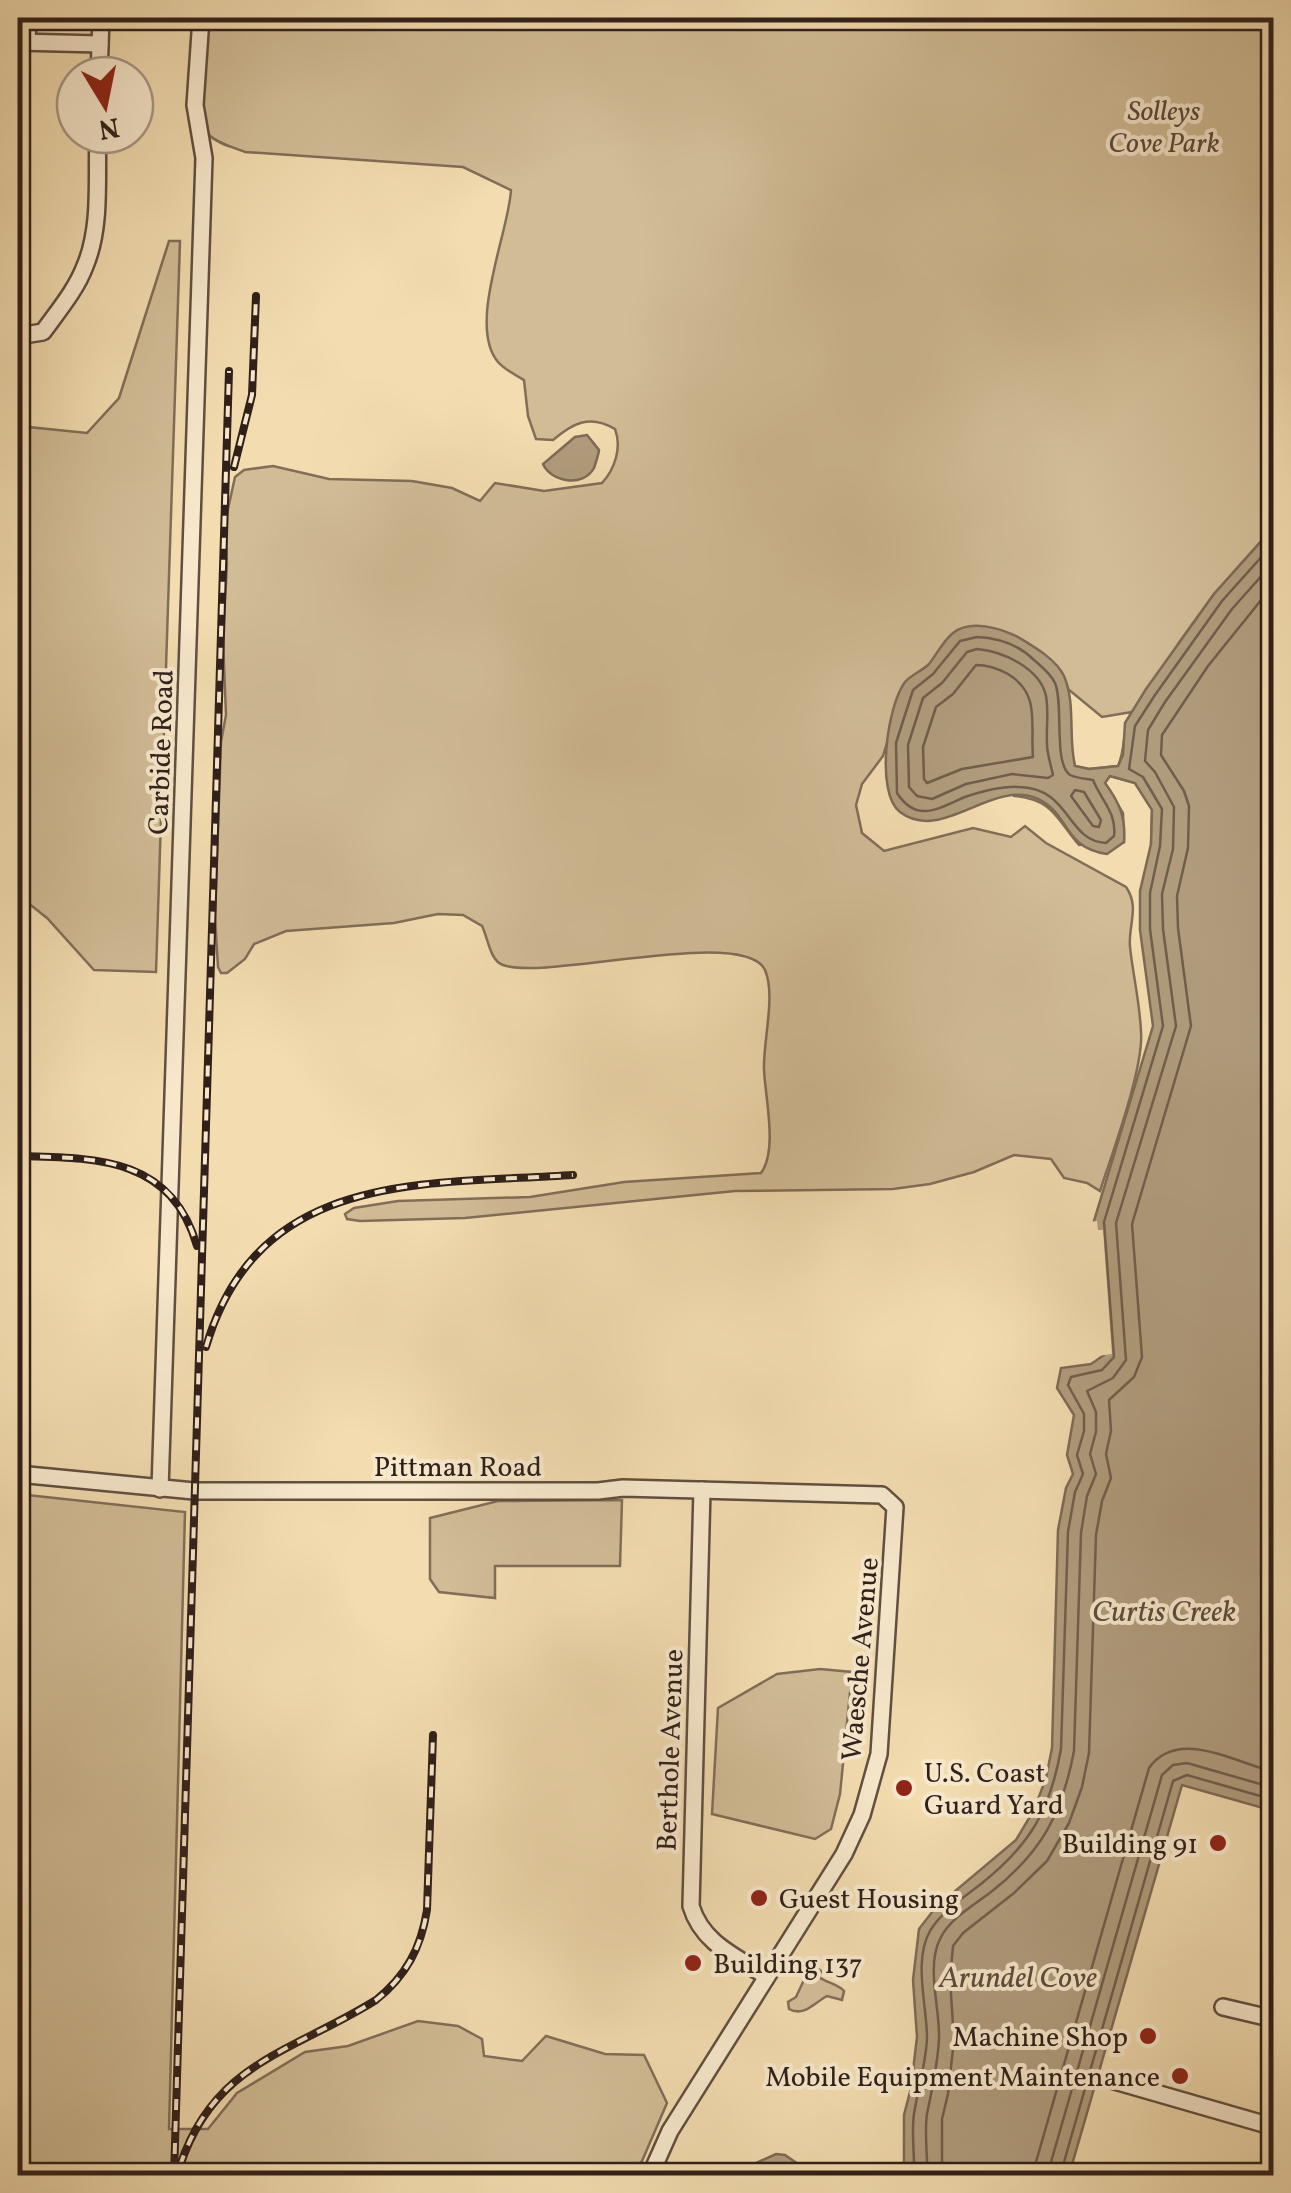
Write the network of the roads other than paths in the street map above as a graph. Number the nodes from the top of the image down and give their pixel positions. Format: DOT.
graph roads {
  1 [pos="28,18"];
  2 [pos="101,18"];
  3 [pos="201,18"];
  4 [pos="22,42"];
  5 [pos="100,44"];
  6 [pos="100,55"];
  7 [pos="97,155"];
  8 [pos="18,336"];
  9 [pos="18,1474"];
  10 [pos="160,1489"];
  11 [pos="702,1490"];
  12 [pos="895,1507"];
  13 [pos="766,1976"];
  14 [pos="1223,2007"];
  15 [pos="1274,2019"];
  16 [pos="1112,2080"];
  17 [pos="1274,2127"];
  18 [pos="650,2176"];
  1 -- 4 [label="street"];
  2 -- 5 [label="street"];
  3 -- 10 [label="street, Carbide Road"];
  4 -- 5 [label="street"];
  5 -- 6 [label="street"];
  7 -- 8 [label="street"];
  9 -- 10 [label="street, Pittman Road"];
  10 -- 11 [label="street, Pittman Road"];
  11 -- 12 [label="street, Pittman Road"];
  11 -- 13 [label="street, Berthole Avenue"];
  12 -- 13 [label="street, Waesche Avenue"];
  13 -- 18 [label="street, Waesche Avenue"];
  14 -- 15 [label="street"];
  16 -- 17 [label="street"];
}
